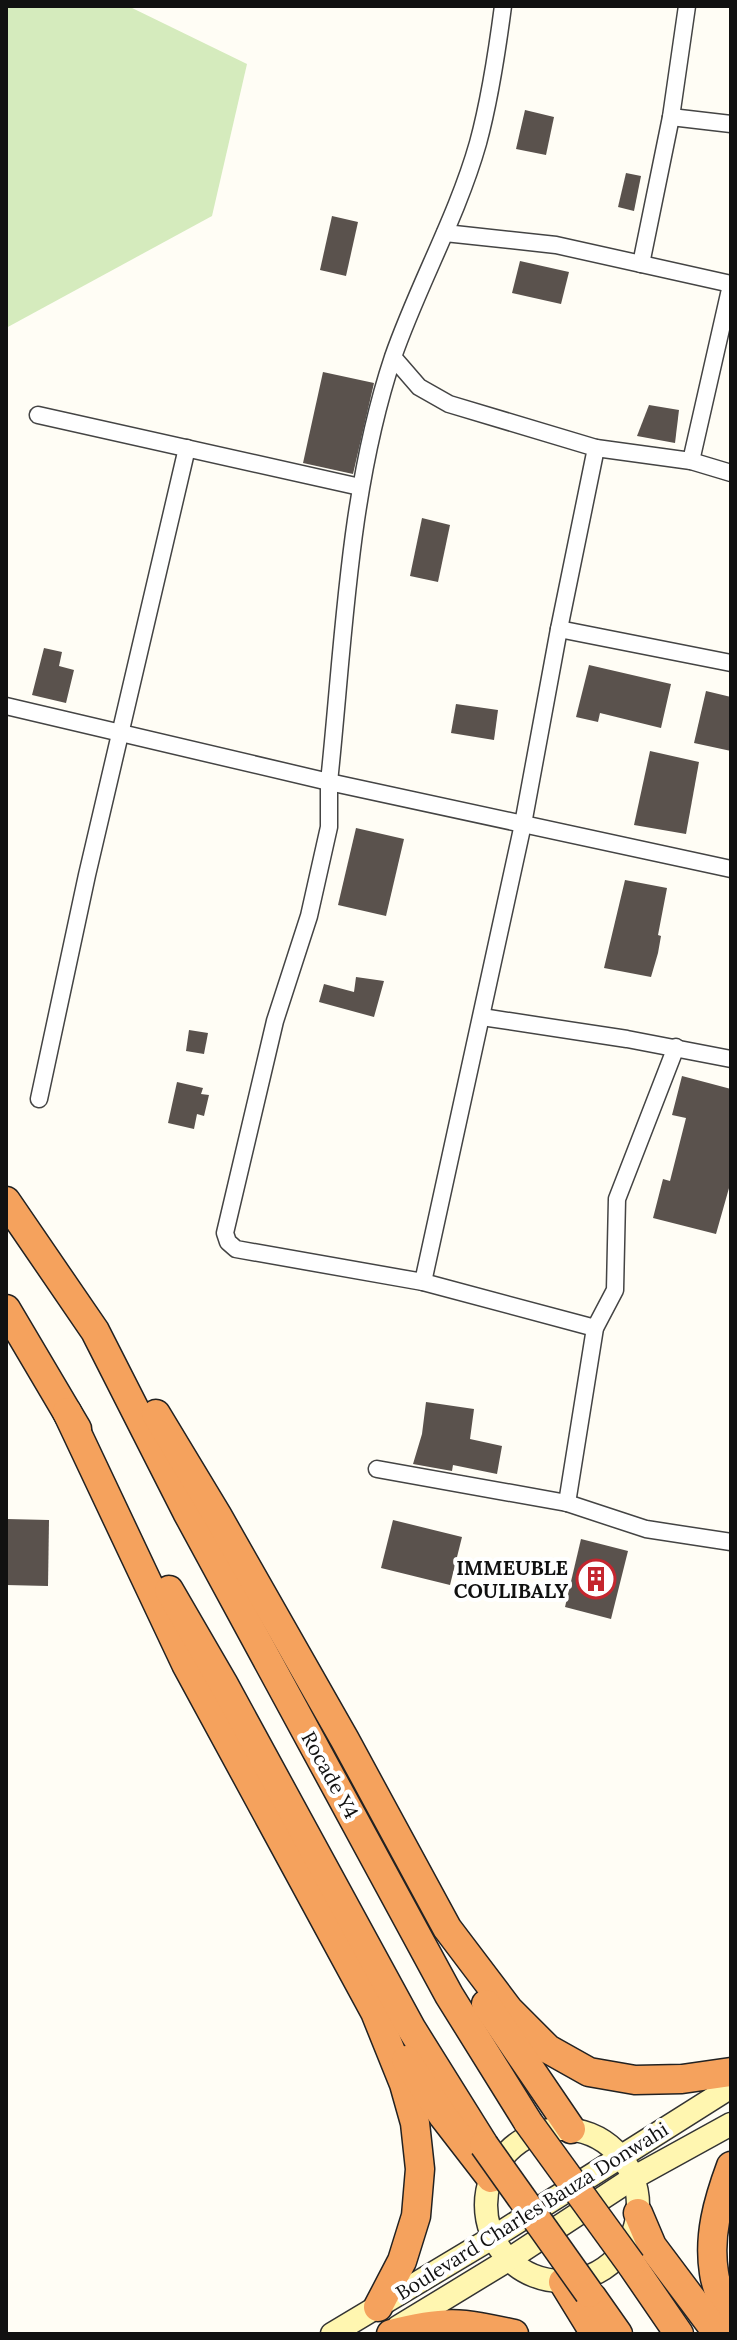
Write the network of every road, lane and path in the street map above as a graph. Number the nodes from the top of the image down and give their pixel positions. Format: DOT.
graph roads {
  1 [pos="503,6"];
  2 [pos="687,6"];
  3 [pos="671,117"];
  4 [pos="731,124"];
  5 [pos="445,233"];
  6 [pos="641,264"];
  7 [pos="731,285"];
  8 [pos="393,357"];
  9 [pos="38,415"];
  10 [pos="187,448"];
  11 [pos="596,448"];
  12 [pos="691,461"];
  13 [pos="731,473"];
  14 [pos="360,487"];
  15 [pos="559,629"];
  16 [pos="731,663"];
  17 [pos="6,706"];
  18 [pos="120,732"];
  19 [pos="329,782"];
  20 [pos="523,824"];
  21 [pos="731,869"];
  22 [pos="482,1017"];
  23 [pos="676,1047"];
  24 [pos="731,1059"];
  25 [pos="39,1099"];
  26 [pos="6,1201"];
  27 [pos="423,1282"];
  28 [pos="6,1309"];
  29 [pos="595,1328"];
  30 [pos="95,1331"];
  31 [pos="67,1412"];
  32 [pos="377,1469"];
  33 [pos="567,1503"];
  34 [pos="731,1542"];
  35 [pos="447,1928"];
  36 [pos="375,2012"];
  37 [pos="731,2072"];
  38 [pos="731,2087"];
  39 [pos="731,2124"];
  40 [pos="571,2129"];
  41 [pos="620,2156"];
  42 [pos="731,2166"];
  43 [pos="491,2178"];
  44 [pos="633,2178"];
  45 [pos="638,2213"];
  46 [pos="492,2238"];
  47 [pos="508,2260"];
  48 [pos="576,2287"];
  49 [pos="378,2307"];
  50 [pos="731,2322"];
  51 [pos="332,2334"];
  52 [pos="389,2334"];
  53 [pos="514,2334"];
  54 [pos="595,2334"];
  55 [pos="618,2334"];
  56 [pos="679,2334"];
  57 [pos="718,2334"];
  1 -- 5 [label="street"];
  2 -- 3 [label="street"];
  3 -- 4 [label="street"];
  3 -- 6 [label="street"];
  5 -- 6 [label="street"];
  5 -- 8 [label="street"];
  6 -- 7 [label="street"];
  7 -- 12 [label="street"];
  8 -- 11 [label="street"];
  8 -- 14 [label="street"];
  9 -- 10 [label="street"];
  10 -- 14 [label="street"];
  10 -- 18 [label="street"];
  11 -- 12 [label="street"];
  11 -- 15 [label="street"];
  12 -- 13 [label="street"];
  14 -- 19 [label="street"];
  15 -- 16 [label="street"];
  15 -- 20 [label="street"];
  17 -- 18 [label="street"];
  18 -- 19 [label="street"];
  18 -- 25 [label="street"];
  19 -- 20 [label="street"];
  19 -- 27 [label="street"];
  20 -- 21 [label="street"];
  20 -- 22 [label="street"];
  22 -- 23 [label="street"];
  22 -- 27 [label="street"];
  23 -- 24 [label="street"];
  23 -- 29 [label="street"];
  26 -- 30 [label="highway, Rocade Y4"];
  27 -- 29 [label="street"];
  28 -- 31 [label="highway"];
  29 -- 33 [label="street"];
  30 -- 35 [label="highway"];
  30 -- 56 [label="highway, Rocade Y4, bridge"];
  31 -- 36 [label="highway"];
  31 -- 48 [label="highway, bridge"];
  32 -- 33 [label="street"];
  33 -- 34 [label="street"];
  35 -- 37 [label="highway"];
  35 -- 40 [label="highway"];
  36 -- 43 [label="highway"];
  36 -- 49 [label="highway"];
  38 -- 41 [label="main road, Boulevard Charles Bauza Donwahi"];
  39 -- 44 [label="main road, Boulevard Charles Bauza Donwahi"];
  40 -- 41 [label="main road"];
  40 -- 43 [label="main road"];
  41 -- 44 [label="main road"];
  41 -- 46 [label="main road, Boulevard Charles Bauza Donwahi"];
  42 -- 50 [label="highway"];
  43 -- 46 [label="main road"];
  44 -- 45 [label="main road"];
  44 -- 47 [label="main road, Boulevard Charles Bauza Donwahi"];
  45 -- 48 [label="main road"];
  45 -- 57 [label="highway"];
  46 -- 47 [label="main road"];
  46 -- 49 [label="main road, Boulevard Charles Bauza Donwahi"];
  47 -- 48 [label="main road"];
  47 -- 52 [label="main road, Boulevard Charles Bauza Donwahi"];
  48 -- 54 [label="highway"];
  48 -- 55 [label="highway"];
  49 -- 51 [label="main road, Boulevard Charles Bauza Donwahi"];
  52 -- 53 [label="highway"];
}
